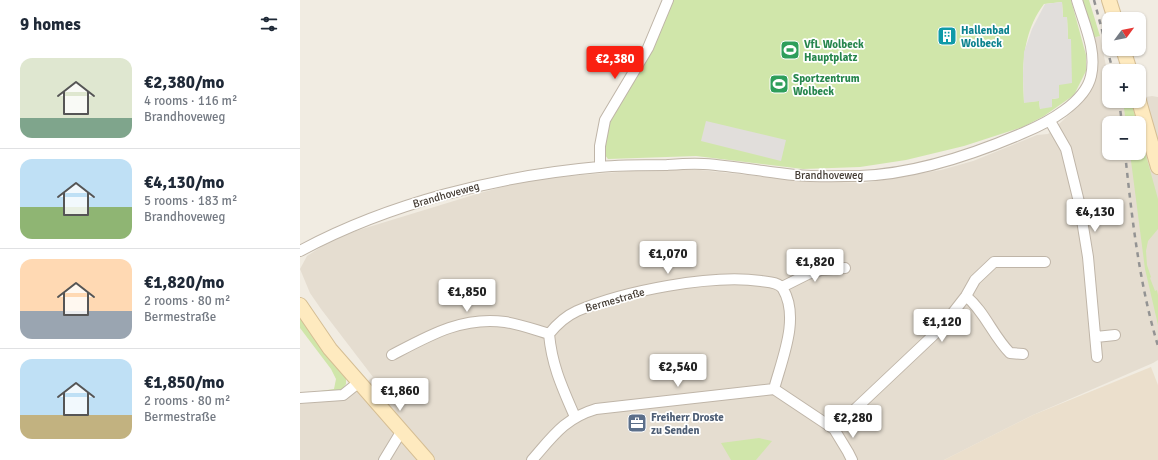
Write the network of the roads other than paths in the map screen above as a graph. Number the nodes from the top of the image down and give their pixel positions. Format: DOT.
graph roads {
  1 [pos="668,0"];
  2 [pos="1077,0"];
  3 [pos="1109,0"];
  4 [pos="1113,12"];
  5 [pos="1140,108"];
  6 [pos="1050,121"];
  7 [pos="600,167"];
  8 [pos="1158,167"];
  9 [pos="300,251"];
  10 [pos="1045,262"];
  11 [pos="845,268"];
  12 [pos="782,287"];
  13 [pos="966,296"];
  14 [pos="300,305"];
  15 [pos="549,334"];
  16 [pos="1115,336"];
  17 [pos="1096,337"];
  18 [pos="1023,354"];
  19 [pos="392,356"];
  20 [pos="1097,357"];
  21 [pos="358,383"];
  22 [pos="774,389"];
  23 [pos="300,398"];
  24 [pos="575,417"];
  25 [pos="834,429"];
  26 [pos="401,432"];
  27 [pos="384,460"];
  28 [pos="426,460"];
  29 [pos="532,460"];
  30 [pos="852,460"];
  1 -- 7 [label="street"];
  2 -- 6 [label="street, Brandhoveweg"];
  3 -- 4 [label="street"];
  5 -- 8 [label="street"];
  6 -- 7 [label="street, Brandhoveweg"];
  6 -- 17 [label="street"];
  7 -- 9 [label="street, Brandhoveweg"];
  10 -- 13 [label="street"];
  11 -- 12 [label="street"];
  12 -- 15 [label="street, Bermestraße"];
  12 -- 22 [label="street"];
  13 -- 18 [label="street"];
  13 -- 25 [label="street"];
  14 -- 21 [label="street"];
  15 -- 19 [label="street"];
  15 -- 24 [label="street"];
  16 -- 17 [label="street"];
  17 -- 20 [label="street"];
  21 -- 23 [label="street"];
  21 -- 26 [label="street"];
  22 -- 24 [label="street"];
  22 -- 25 [label="street"];
  24 -- 29 [label="street"];
  25 -- 30 [label="street"];
  26 -- 27 [label="street"];
  26 -- 28 [label="street"];
}
